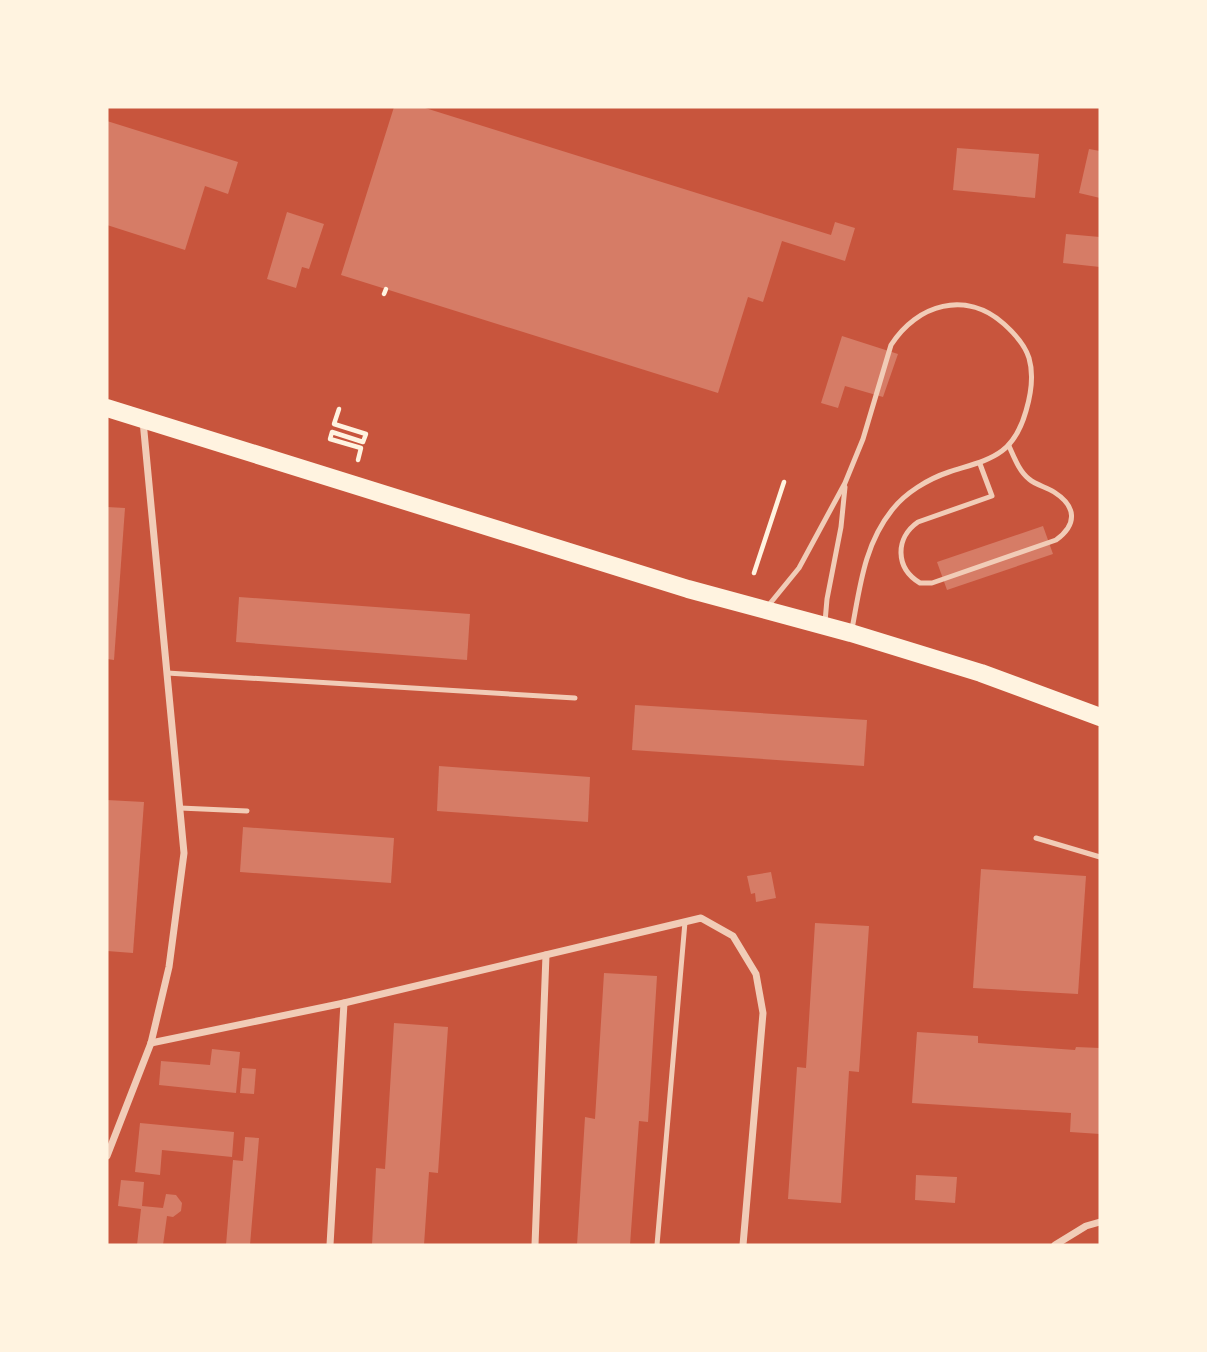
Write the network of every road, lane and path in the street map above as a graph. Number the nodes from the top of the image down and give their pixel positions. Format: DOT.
graph roads {
  1 [pos="107,408"];
  2 [pos="339,409"];
  3 [pos="143,419"];
  4 [pos="1009,446"];
  5 [pos="358,460"];
  6 [pos="980,464"];
  7 [pos="784,482"];
  8 [pos="845,484"];
  9 [pos="754,573"];
  10 [pos="765,610"];
  11 [pos="825,626"];
  12 [pos="851,633"];
  13 [pos="167,674"];
  14 [pos="575,698"];
  15 [pos="1100,717"];
  16 [pos="180,808"];
  17 [pos="247,811"];
  18 [pos="1036,838"];
  19 [pos="1100,857"];
  20 [pos="685,922"];
  21 [pos="546,954"];
  22 [pos="344,1003"];
  23 [pos="151,1043"];
  24 [pos="107,1156"];
  25 [pos="1100,1222"];
  26 [pos="330,1245"];
  27 [pos="535,1245"];
  28 [pos="657,1245"];
  29 [pos="743,1245"];
  30 [pos="1055,1245"];
  1 -- 3 [label="main road"];
  2 -- 5 [label="path"];
  3 -- 10 [label="main road"];
  3 -- 13 [label="street"];
  4 -- 6 [label="lane"];
  4 -- 6 [label="lane"];
  4 -- 8 [label="lane"];
  6 -- 12 [label="lane"];
  7 -- 9 [label="path"];
  8 -- 10 [label="lane"];
  8 -- 11 [label="lane"];
  10 -- 11 [label="main road"];
  11 -- 12 [label="main road"];
  12 -- 15 [label="main road"];
  13 -- 14 [label="lane"];
  13 -- 16 [label="street"];
  16 -- 17 [label="lane"];
  16 -- 23 [label="street"];
  18 -- 19 [label="lane"];
  20 -- 21 [label="street"];
  20 -- 28 [label="lane"];
  20 -- 29 [label="street"];
  21 -- 22 [label="street"];
  21 -- 27 [label="street"];
  22 -- 23 [label="street"];
  22 -- 26 [label="street"];
  23 -- 24 [label="street"];
  25 -- 30 [label="street"];
}
